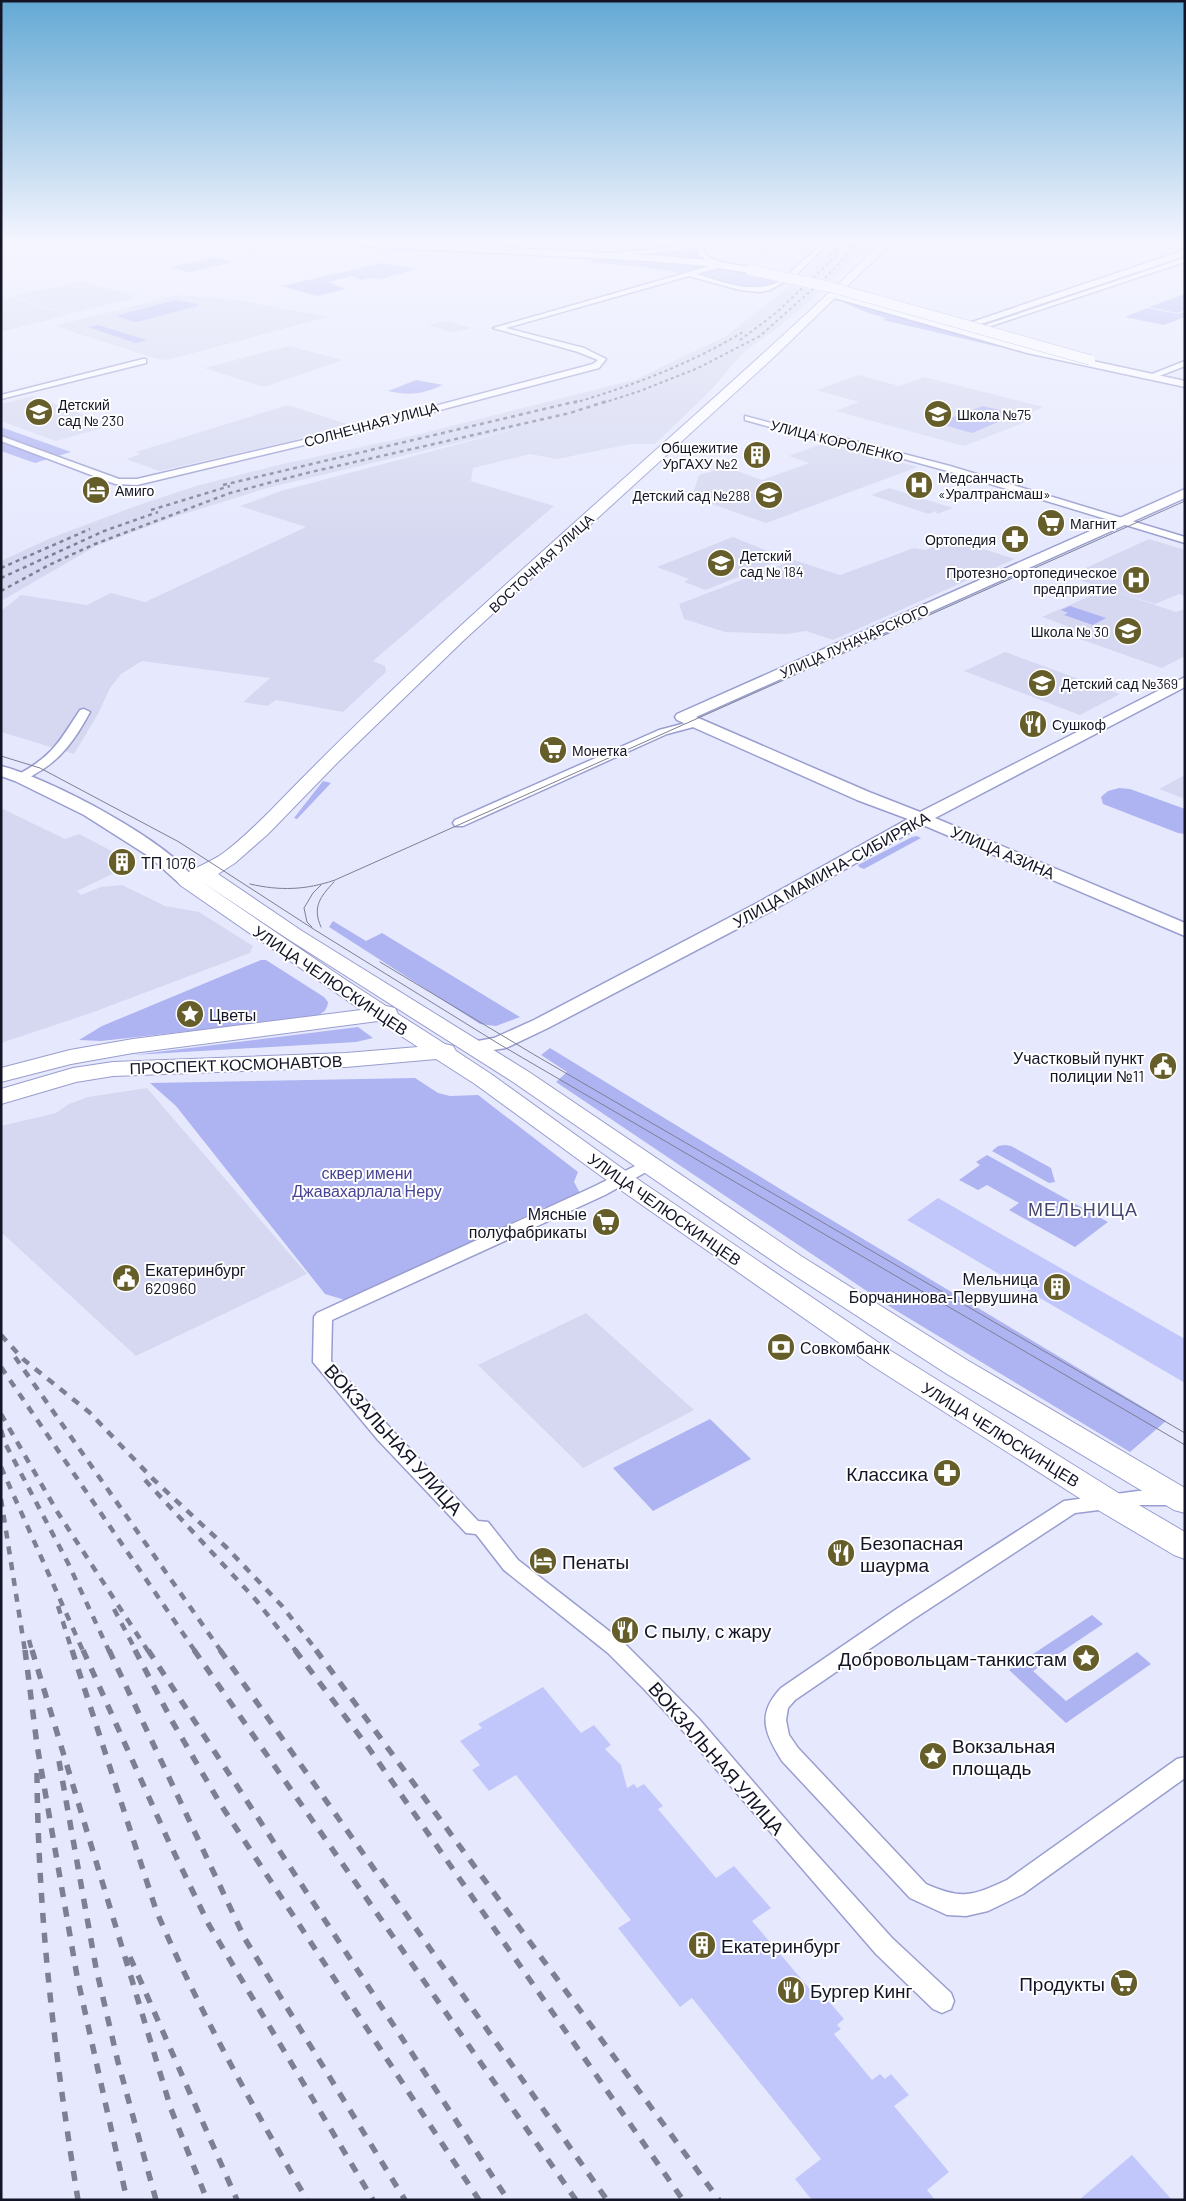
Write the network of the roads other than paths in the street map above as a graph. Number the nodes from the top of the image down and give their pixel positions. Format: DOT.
graph roads {
  1 [pos="546,341"];
  2 [pos="784,341"];
  3 [pos="995,341"];
  4 [pos="1021,341"];
  5 [pos="1040,341"];
  6 [pos="144,361"];
  7 [pos="1185,363"];
  8 [pos="1151,376"];
  9 [pos="1185,384"];
  10 [pos="1,397"];
  11 [pos="748,418"];
  12 [pos="1,438"];
  13 [pos="1185,493"];
  14 [pos="1185,505"];
  15 [pos="1122,520"];
  16 [pos="1140,526"];
  17 [pos="1185,540"];
  18 [pos="1185,681"];
  19 [pos="84,712"];
  20 [pos="690,720"];
  21 [pos="1,771"];
  22 [pos="20,777"];
  23 [pos="921,819"];
  24 [pos="459,823"];
  25 [pos="196,878"];
  26 [pos="1185,930"];
  27 [pos="416,1010"];
  28 [pos="381,1014"];
  29 [pos="474,1047"];
  30 [pos="438,1052"];
  31 [pos="1,1076"];
  32 [pos="1,1097"];
  33 [pos="649,1164"];
  34 [pos="621,1179"];
  35 [pos="1182,1500"];
  36 [pos="1109,1502"];
  37 [pos="1185,1547"];
  38 [pos="1185,1766"];
  39 [pos="942,2001"];
  1 -- 12 [label="street, СОЛНЕЧНАЯ УЛИЦА"];
  2 -- 25 [label="main road, ВОСТОЧНАЯ УЛИЦА"];
  3 -- 8 [label="main road"];
  4 -- 8 [label="main road, bridge"];
  5 -- 8 [label="main road"];
  6 -- 10 [label="street"];
  7 -- 8 [label="street"];
  8 -- 9 [label="main road"];
  11 -- 15 [label="street, УЛИЦА КОРОЛЕНКО"];
  13 -- 15 [label="main road, УЛИЦА ЛУНАЧАРСКОГО"];
  14 -- 16 [label="main road, УЛИЦА ЛУНАЧАРСКОГО"];
  15 -- 16 [label="street, УЛИЦА КОРОЛЕНКО"];
  15 -- 20 [label="main road, УЛИЦА ЛУНАЧАРСКОГО"];
  16 -- 17 [label="street, УЛИЦА КОРОЛЕНКО"];
  16 -- 20 [label="main road, УЛИЦА ЛУНАЧАРСКОГО"];
  18 -- 23 [label="main road, УЛИЦА МАМИНА-СИБИРЯКА"];
  19 -- 22 [label="street"];
  20 -- 23 [label="main road, УЛИЦА АЗИНА"];
  20 -- 24 [label="street, УЛИЦА ЛУНАЧАРСКОГО"];
  21 -- 22 [label="main road, УЛИЦА ЧЕЛЮСКИНЦЕВ"];
  22 -- 25 [label="main road, УЛИЦА ЧЕЛЮСКИНЦЕВ"];
  23 -- 26 [label="main road, УЛИЦА АЗИНА"];
  23 -- 29 [label="main road, УЛИЦА МАМИНА-СИБИРЯКА"];
  25 -- 27 [label="main road, УЛИЦА ЧЕЛЮСКИНЦЕВ"];
  25 -- 28 [label="main road, УЛИЦА ЧЕЛЮСКИНЦЕВ"];
  27 -- 28 [label="main road, ПРОСПЕКТ КОСМОНАВТОВ"];
  27 -- 29 [label="main road, УЛИЦА ЧЕЛЮСКИНЦЕВ"];
  28 -- 30 [label="main road, УЛИЦА ЧЕЛЮСКИНЦЕВ"];
  28 -- 31 [label="main road, ПРОСПЕКТ КОСМОНАВТОВ"];
  29 -- 30 [label="main road, ПРОСПЕКТ КОСМОНАВТОВ"];
  29 -- 33 [label="main road, УЛИЦА ЧЕЛЮСКИНЦЕВ"];
  30 -- 32 [label="main road, ПРОСПЕКТ КОСМОНАВТОВ"];
  30 -- 34 [label="main road, УЛИЦА ЧЕЛЮСКИНЦЕВ"];
  33 -- 34 [label="street"];
  33 -- 35 [label="main road, УЛИЦА ЧЕЛЮСКИНЦЕВ"];
  34 -- 36 [label="main road, УЛИЦА ЧЕЛЮСКИНЦЕВ"];
  34 -- 39 [label="street, ВОКЗАЛЬНАЯ УЛИЦА"];
  35 -- 36 [label="street"];
  36 -- 37 [label="main road, УЛИЦА ЧЕЛЮСКИНЦЕВ"];
  36 -- 38 [label="street"];
}
